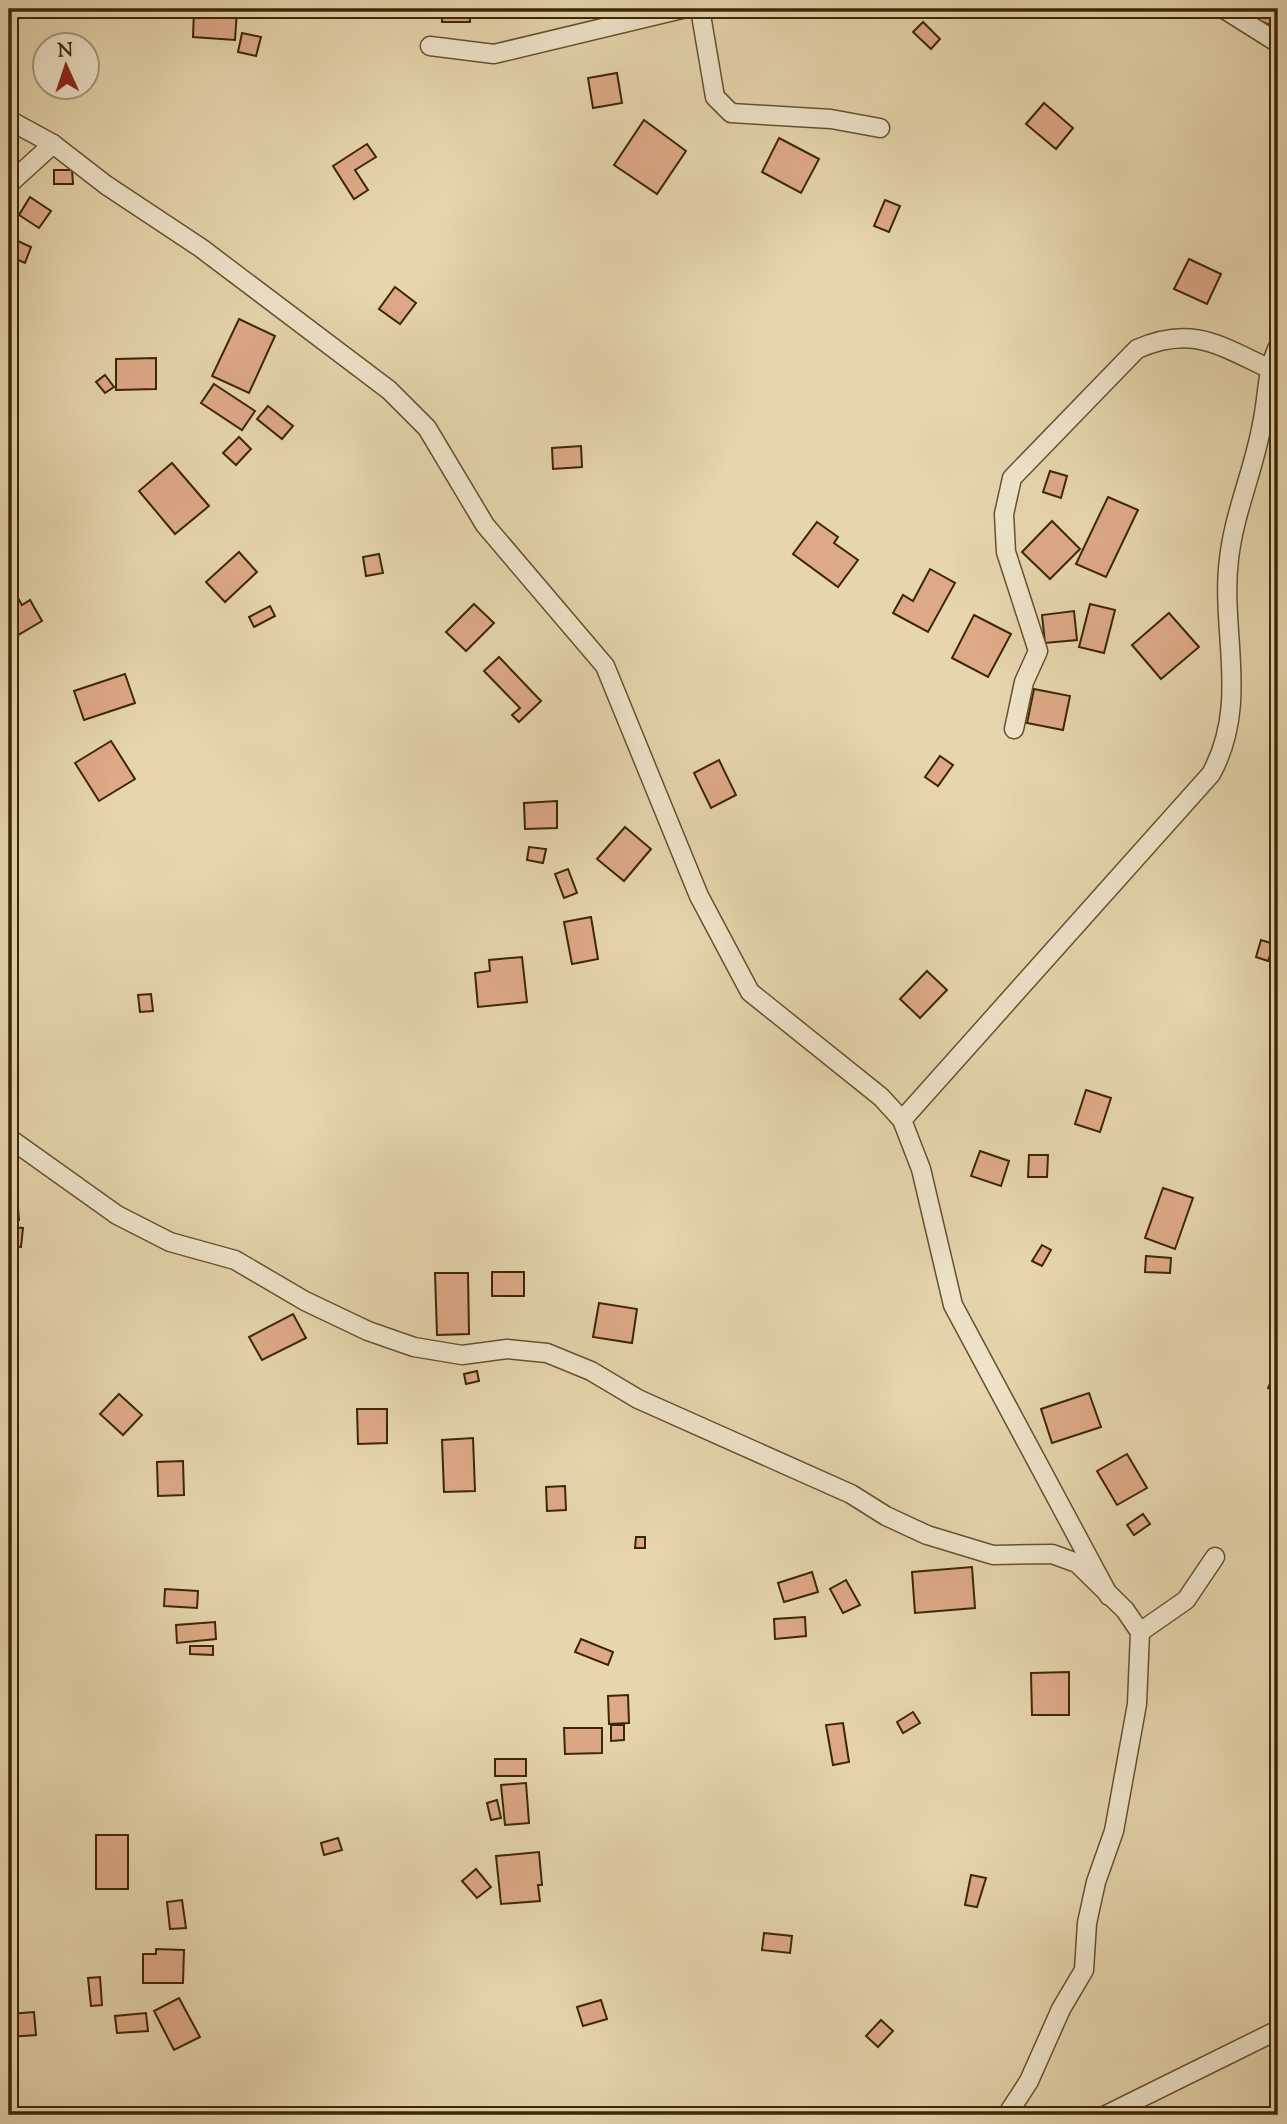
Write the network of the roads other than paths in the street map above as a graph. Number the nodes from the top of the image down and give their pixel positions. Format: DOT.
graph roads {
  1 [pos="682,9"];
  2 [pos="700,9"];
  3 [pos="1224,9"];
  4 [pos="1278,43"];
  5 [pos="430,46"];
  6 [pos="9,120"];
  7 [pos="880,128"];
  8 [pos="53,144"];
  9 [pos="9,184"];
  10 [pos="1278,347"];
  11 [pos="1268,368"];
  12 [pos="1014,729"];
  13 [pos="902,1120"];
  14 [pos="9,1138"];
  15 [pos="1215,1557"];
  16 [pos="1109,1596"];
  17 [pos="1140,1632"];
  18 [pos="1278,2030"];
  19 [pos="1007,2115"];
  20 [pos="1106,2115"];
  1 -- 5 [label="street"];
  2 -- 7 [label="street"];
  3 -- 4 [label="street"];
  6 -- 8 [label="street"];
  8 -- 9 [label="street"];
  8 -- 13 [label="street"];
  10 -- 11 [label="street"];
  11 -- 12 [label="street"];
  11 -- 13 [label="street"];
  13 -- 16 [label="street"];
  14 -- 16 [label="street"];
  15 -- 17 [label="street"];
  16 -- 17 [label="street"];
  17 -- 19 [label="street"];
  18 -- 20 [label="street"];
}
